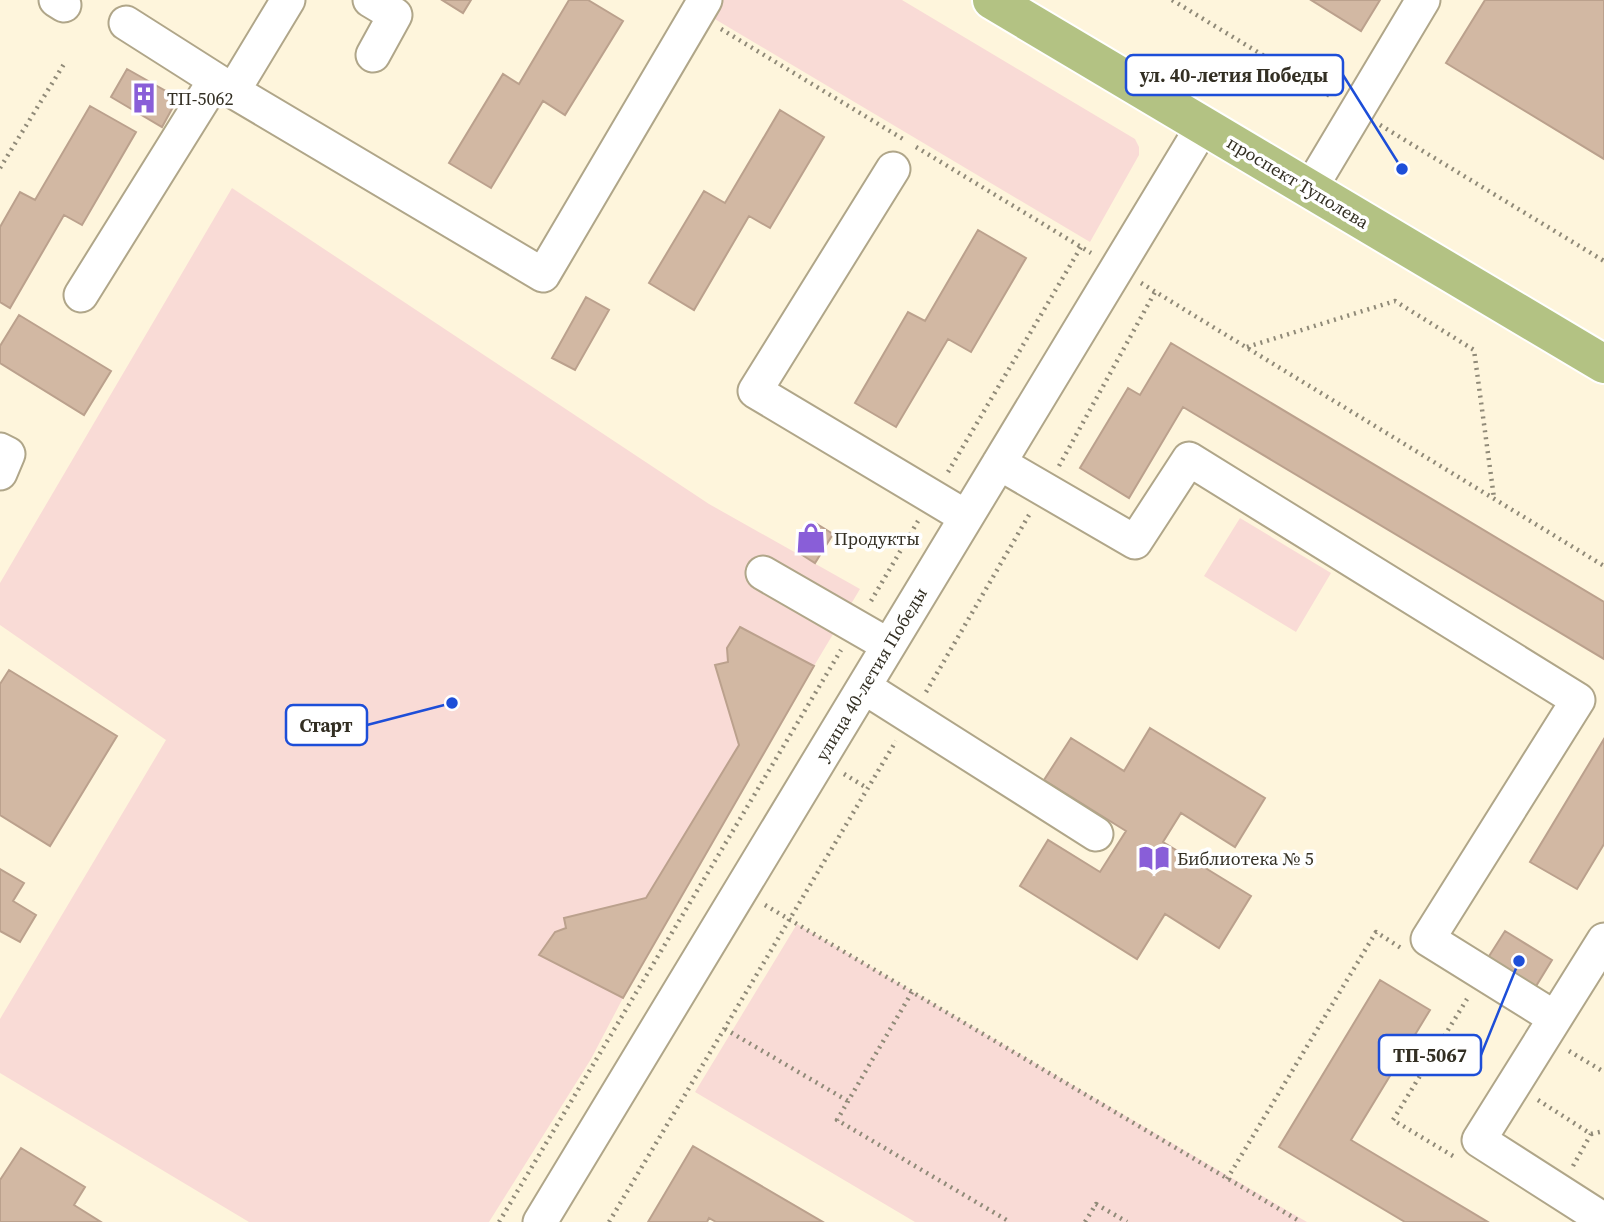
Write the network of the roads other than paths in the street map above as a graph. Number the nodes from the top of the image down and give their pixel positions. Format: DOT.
graph roads {
  1 [pos="288,0"];
  2 [pos="370,0"];
  3 [pos="992,0"];
  4 [pos="1423,0"];
  5 [pos="701,7"];
  6 [pos="126,23"];
  7 [pos="373,55"];
  8 [pos="224,85"];
  9 [pos="1203,126"];
  10 [pos="893,169"];
  11 [pos="1310,190"];
  12 [pos="82,295"];
  13 [pos="1604,364"];
  14 [pos="0,450"];
  15 [pos="999,463"];
  16 [pos="0,473"];
  17 [pos="966,517"];
  18 [pos="763,573"];
  19 [pos="888,645"];
  20 [pos="863,687"];
  21 [pos="1096,834"];
  22 [pos="1604,940"];
  23 [pos="1550,1027"];
  24 [pos="1604,1220"];
  25 [pos="540,1222"];
  1 -- 8 [label="street"];
  2 -- 7 [label="street"];
  3 -- 9 [label="main road, проспект Туполева"];
  4 -- 11 [label="street"];
  5 -- 8 [label="street"];
  6 -- 8 [label="street"];
  8 -- 12 [label="street"];
  9 -- 11 [label="main road, проспект Туполева"];
  9 -- 15 [label="street, улица 40-летия Победы"];
  10 -- 17 [label="street"];
  11 -- 13 [label="main road, проспект Туполева"];
  14 -- 16 [label="street"];
  15 -- 17 [label="street, улица 40-летия Победы"];
  15 -- 23 [label="street"];
  17 -- 19 [label="street, улица 40-летия Победы"];
  18 -- 19 [label="street"];
  19 -- 20 [label="street, улица 40-летия Победы"];
  20 -- 21 [label="street"];
  20 -- 25 [label="street, улица 40-летия Победы"];
  22 -- 23 [label="street"];
  23 -- 24 [label="street"];
}
